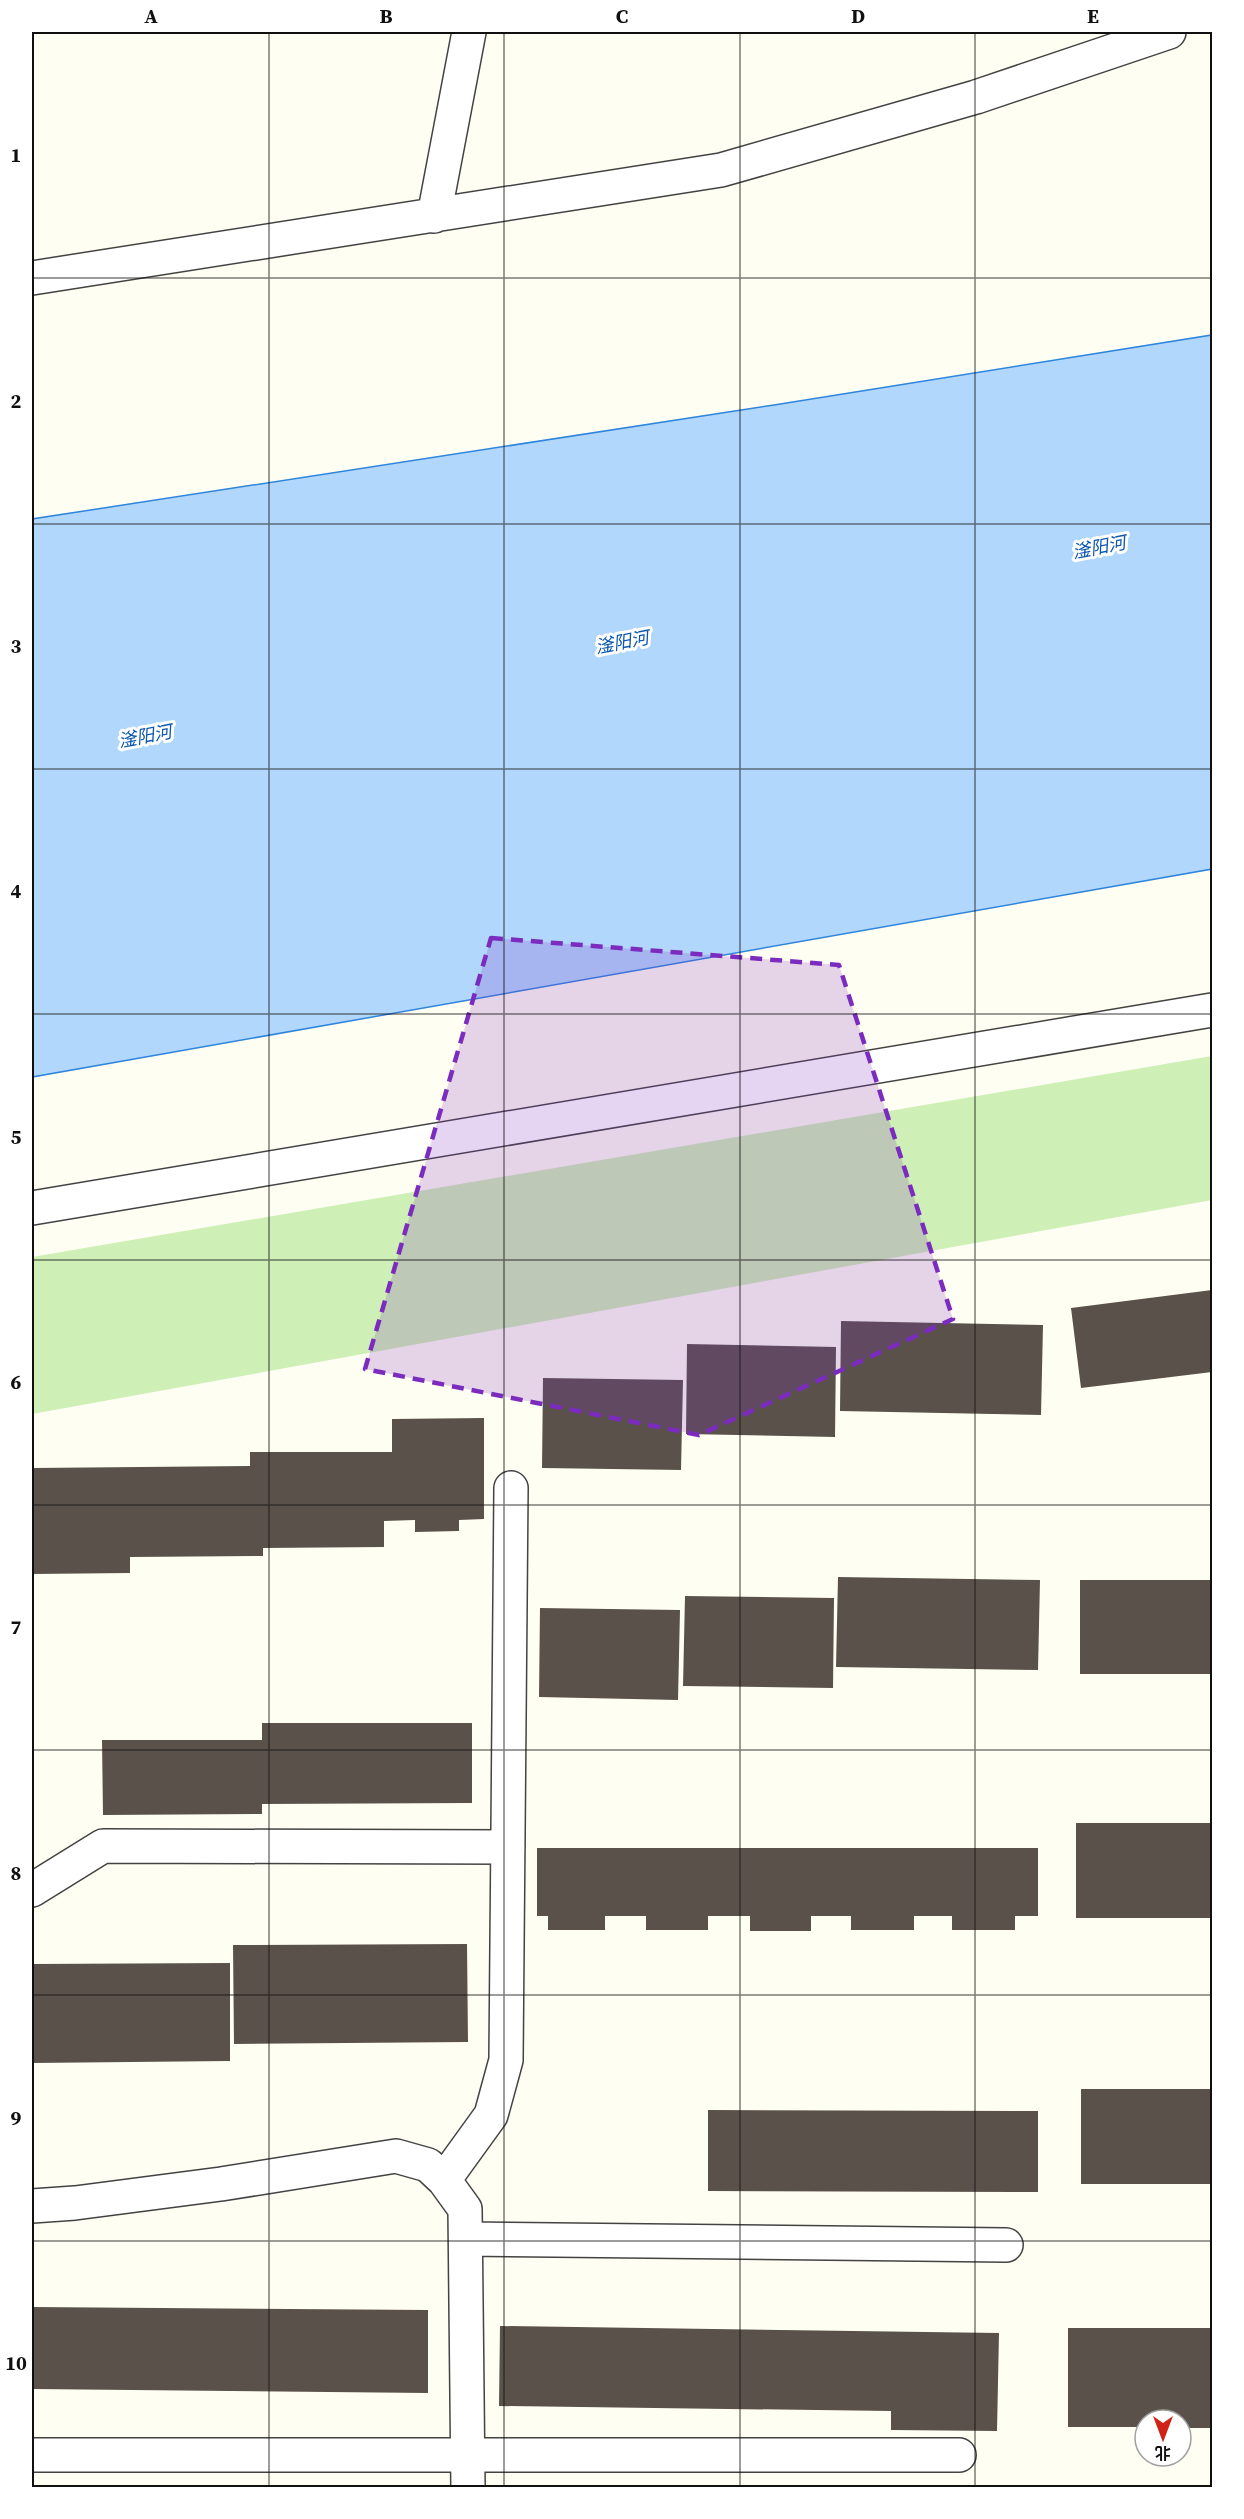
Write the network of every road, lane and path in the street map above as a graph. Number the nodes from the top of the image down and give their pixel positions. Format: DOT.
graph roads {
  1 [pos="470,32"];
  2 [pos="1169,32"];
  3 [pos="434,216"];
  4 [pos="32,278"];
  5 [pos="1212,1010"];
  6 [pos="32,1208"];
  7 [pos="511,1488"];
  8 [pos="508,1847"];
  9 [pos="32,1890"];
  10 [pos="444,2180"];
  11 [pos="32,2206"];
  12 [pos="466,2239"];
  13 [pos="1006,2245"];
  14 [pos="32,2455"];
  15 [pos="468,2455"];
  16 [pos="959,2455"];
  17 [pos="468,2487"];
  1 -- 3 [label="street"];
  2 -- 3 [label="street"];
  3 -- 4 [label="street"];
  5 -- 6 [label="street"];
  7 -- 8 [label="street"];
  8 -- 9 [label="street"];
  8 -- 10 [label="street"];
  10 -- 11 [label="street"];
  10 -- 12 [label="street"];
  12 -- 13 [label="street"];
  12 -- 15 [label="street"];
  14 -- 15 [label="street"];
  15 -- 16 [label="street"];
  15 -- 17 [label="street"];
}
